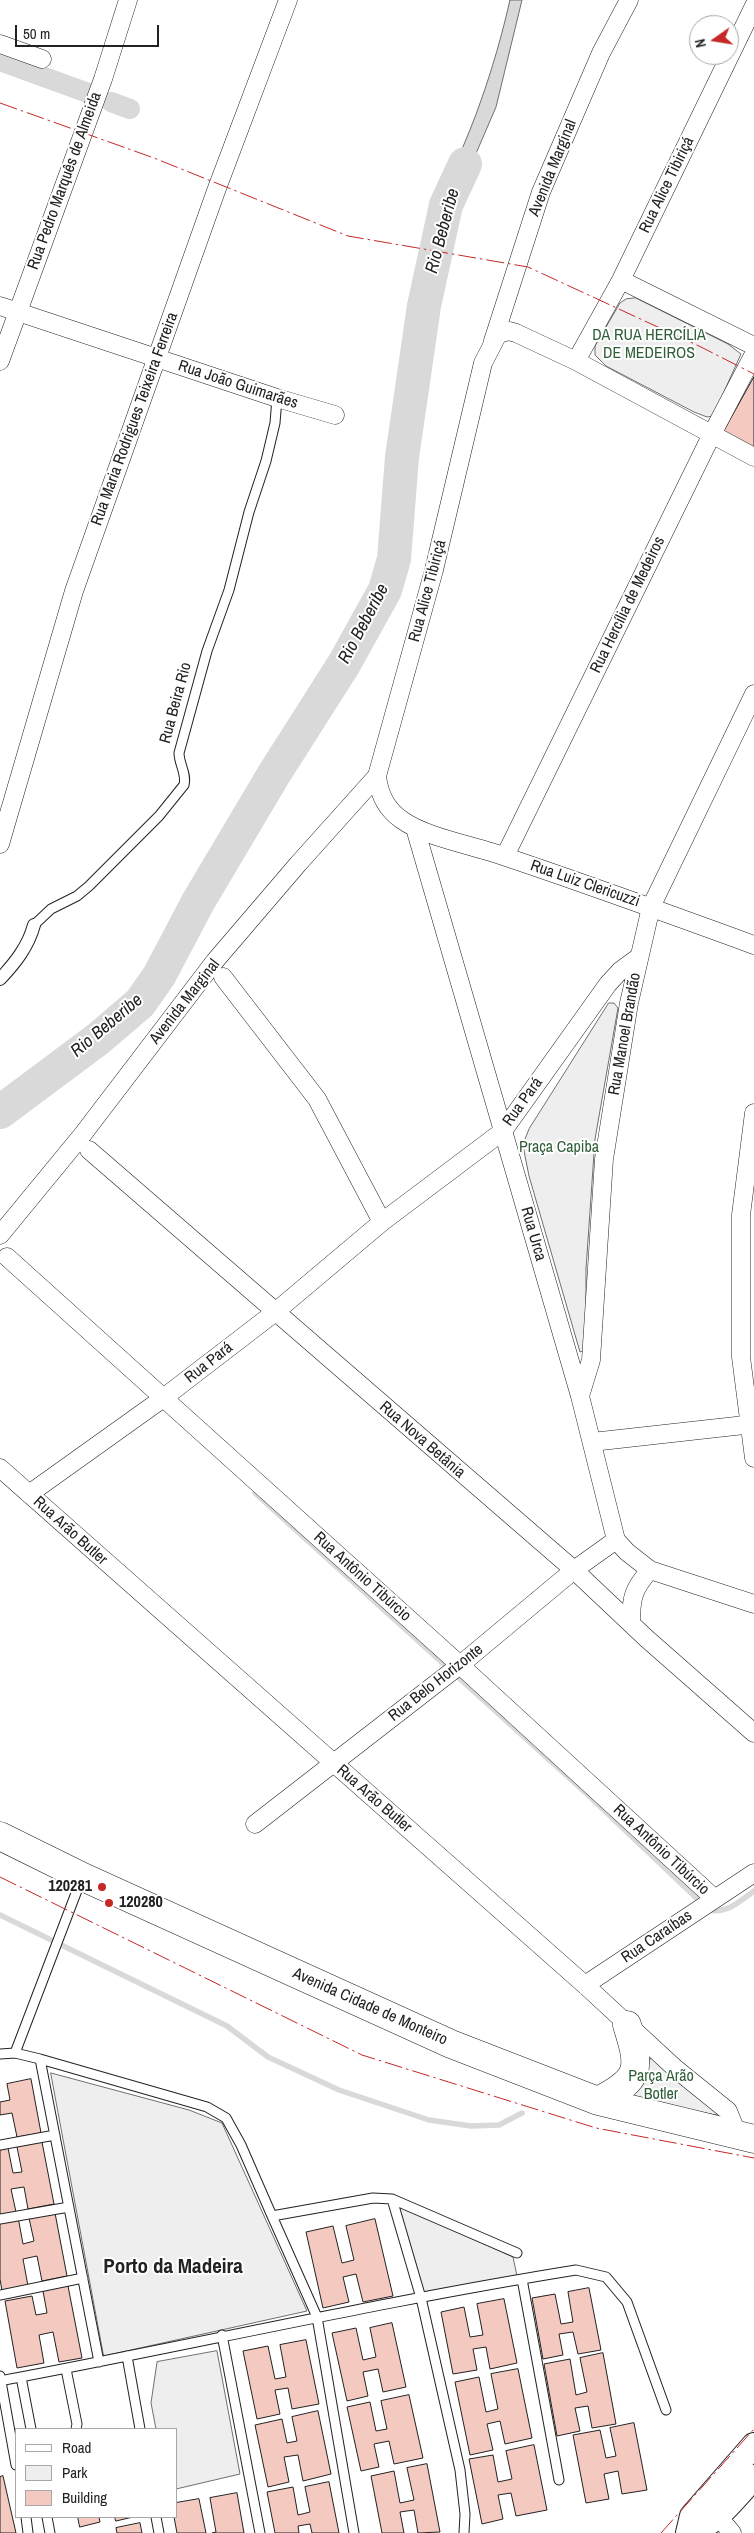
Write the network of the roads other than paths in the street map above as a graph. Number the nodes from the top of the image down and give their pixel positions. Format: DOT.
graph roads {
  1 [pos="128,0"];
  2 [pos="288,0"];
  3 [pos="629,0"];
  4 [pos="754,6"];
  5 [pos="0,44"];
  6 [pos="42,59"];
  7 [pos="621,280"];
  8 [pos="8,308"];
  9 [pos="493,341"];
  10 [pos="754,346"];
  11 [pos="754,354"];
  12 [pos="158,359"];
  13 [pos="0,361"];
  14 [pos="576,361"];
  15 [pos="276,398"];
  16 [pos="335,414"];
  17 [pos="712,436"];
  18 [pos="754,457"];
  19 [pos="754,694"];
  20 [pos="377,776"];
  21 [pos="415,828"];
  22 [pos="0,844"];
  23 [pos="505,856"];
  24 [pos="651,907"];
  25 [pos="34,926"];
  26 [pos="754,945"];
  27 [pos="639,957"];
  28 [pos="223,977"];
  29 [pos="0,979"];
  30 [pos="754,1114"];
  31 [pos="503,1131"];
  32 [pos="89,1150"];
  33 [pos="382,1222"];
  34 [pos="0,1235"];
  35 [pos="7,1257"];
  36 [pos="274,1313"];
  37 [pos="580,1396"];
  38 [pos="162,1399"];
  39 [pos="752,1424"];
  40 [pos="592,1442"];
  41 [pos="754,1458"];
  42 [pos="0,1468"];
  43 [pos="29,1494"];
  44 [pos="616,1540"];
  45 [pos="574,1570"];
  46 [pos="650,1570"];
  47 [pos="754,1604"];
  48 [pos="631,1623"];
  49 [pos="459,1665"];
  50 [pos="754,1733"];
  51 [pos="333,1764"];
  52 [pos="255,1824"];
  53 [pos="0,1836"];
  54 [pos="754,1873"];
  55 [pos="83,1877"];
  56 [pos="714,1899"];
  57 [pos="585,1985"];
  58 [pos="627,2025"];
  59 [pos="15,2053"];
  60 [pos="0,2054"];
  61 [pos="40,2059"];
  62 [pos="598,2101"];
  63 [pos="55,2135"];
  64 [pos="748,2136"];
  65 [pos="0,2145"];
  66 [pos="392,2199"];
  67 [pos="69,2207"];
  68 [pos="272,2216"];
  69 [pos="0,2219"];
  70 [pos="517,2253"];
  71 [pos="83,2278"];
  72 [pos="522,2279"];
  73 [pos="0,2295"];
  74 [pos="421,2298"];
  75 [pos="317,2317"];
  76 [pos="222,2336"];
  77 [pos="126,2356"];
  78 [pos="99,2362"];
  79 [pos="66,2369"];
  80 [pos="21,2377"];
  81 [pos="0,2379"];
  82 [pos="666,2410"];
  83 [pos="31,2428"];
  84 [pos="76,2428"];
  85 [pos="140,2428"];
  86 [pos="754,2445"];
  87 [pos="15,2461"];
  88 [pos="754,2478"];
  89 [pos="559,2480"];
  90 [pos="718,2516"];
  91 [pos="26,2518"];
  92 [pos="47,2518"];
  93 [pos="156,2518"];
  94 [pos="28,2533"];
  95 [pos="50,2533"];
  96 [pos="159,2533"];
  97 [pos="260,2533"];
  98 [pos="354,2533"];
  99 [pos="464,2533"];
  100 [pos="688,2533"];
  101 [pos="692,2533"];
  1 -- 8 [label="street, Rua Pedro Marquês de Almeida"];
  2 -- 12 [label="street, Rua Maria Rodrigues Teixeira Ferreira"];
  3 -- 9 [label="street, Avenida Marginal"];
  4 -- 7 [label="street, Rua Alice Tibiriçá"];
  5 -- 6 [label="street"];
  7 -- 10 [label="street"];
  7 -- 14 [label="street, Rua Alice Tibiriçá"];
  8 -- 12 [label="street, Rua João Guimarães"];
  8 -- 13 [label="street, Rua Pedro Marquês de Almeida"];
  9 -- 14 [label="street"];
  9 -- 20 [label="street, Rua Alice Tibiriçá"];
  11 -- 17 [label="street, Rua Hercília de Medeiros"];
  12 -- 15 [label="street, Rua João Guimarães"];
  12 -- 22 [label="street, Rua Maria Rodrigues Teixeira Ferreira"];
  14 -- 17 [label="street"];
  15 -- 16 [label="street, Rua João Guimarães"];
  15 -- 25 [label="lane, Rua Beira Rio"];
  17 -- 18 [label="street"];
  17 -- 23 [label="street, Rua Hercília de Medeiros"];
  19 -- 24 [label="street, Rua Manoel Brandão"];
  20 -- 21 [label="street"];
  20 -- 34 [label="street, Avenida Marginal"];
  21 -- 23 [label="street, Rua Luiz Clericuzzi"];
  21 -- 31 [label="street, Rua Urca"];
  23 -- 24 [label="street, Rua Luiz Clericuzzi"];
  24 -- 26 [label="street, Rua Luiz Clericuzzi"];
  24 -- 27 [label="street, Rua Manoel Brandão"];
  25 -- 29 [label="street, Rua Beira Rio"];
  27 -- 31 [label="street, Rua Pará"];
  27 -- 37 [label="street, Rua Manoel Brandão"];
  28 -- 33 [label="street"];
  30 -- 39 [label="street"];
  31 -- 33 [label="street, Rua Pará"];
  31 -- 37 [label="street, Rua Urca"];
  32 -- 36 [label="street, Rua Nova Betânia"];
  33 -- 36 [label="street, Rua Pará"];
  35 -- 38 [label="street, Rua Antônio Tibúrcio"];
  36 -- 38 [label="street, Rua Pará"];
  36 -- 45 [label="street, Rua Nova Betânia"];
  37 -- 40 [label="street, Rua Urca"];
  38 -- 43 [label="street, Rua Pará"];
  38 -- 49 [label="street, Rua Antônio Tibúrcio"];
  39 -- 40 [label="street"];
  39 -- 41 [label="street"];
  40 -- 44 [label="street, Rua Urca"];
  42 -- 43 [label="street, Rua Arão Butler"];
  43 -- 51 [label="street, Rua Arão Butler"];
  44 -- 45 [label="street, Rua Belo Horizonte"];
  44 -- 46 [label="street"];
  45 -- 48 [label="street, Rua Nova Betânia"];
  45 -- 49 [label="street, Rua Belo Horizonte"];
  46 -- 47 [label="street"];
  46 -- 48 [label="street"];
  48 -- 50 [label="street, Rua Nova Betânia"];
  49 -- 51 [label="street, Rua Belo Horizonte"];
  49 -- 56 [label="street, Rua Antônio Tibúrcio"];
  51 -- 52 [label="street, Rua Belo Horizonte"];
  51 -- 57 [label="street, Rua Arão Butler"];
  53 -- 55 [label="main road, Avenida Cidade de Monteiro"];
  54 -- 56 [label="street, Rua Caraíbas"];
  55 -- 59 [label="lane"];
  55 -- 62 [label="main road, Avenida Cidade de Monteiro"];
  56 -- 57 [label="street, Rua Caraíbas"];
  57 -- 58 [label="street, Rua Arão Butler"];
  58 -- 62 [label="main road"];
  58 -- 64 [label="street, Rua Arão Butler"];
  59 -- 60 [label="lane"];
  59 -- 61 [label="lane"];
  61 -- 63 [label="lane"];
  61 -- 68 [label="lane"];
  62 -- 64 [label="main road, Avenida Cidade de Monteiro"];
  63 -- 65 [label="lane"];
  63 -- 67 [label="lane"];
  66 -- 68 [label="lane"];
  66 -- 70 [label="lane"];
  66 -- 74 [label="lane"];
  67 -- 69 [label="lane"];
  67 -- 71 [label="lane"];
  68 -- 75 [label="lane"];
  71 -- 73 [label="lane"];
  71 -- 78 [label="lane"];
  72 -- 74 [label="lane"];
  72 -- 82 [label="lane"];
  72 -- 89 [label="lane"];
  74 -- 75 [label="lane"];
  74 -- 99 [label="lane"];
  75 -- 76 [label="lane"];
  75 -- 98 [label="lane"];
  76 -- 77 [label="lane"];
  76 -- 97 [label="lane"];
  77 -- 78 [label="lane"];
  77 -- 85 [label="lane"];
  78 -- 79 [label="lane"];
  79 -- 80 [label="lane"];
  79 -- 84 [label="lane"];
  80 -- 81 [label="lane"];
  80 -- 83 [label="lane"];
  81 -- 87 [label="lane"];
  86 -- 90 [label="main road"];
  88 -- 90 [label="main road"];
  90 -- 100 [label="main road"];
  90 -- 101 [label="main road"];
  91 -- 94 [label="lane"];
  92 -- 95 [label="lane"];
  93 -- 96 [label="lane"];
}
